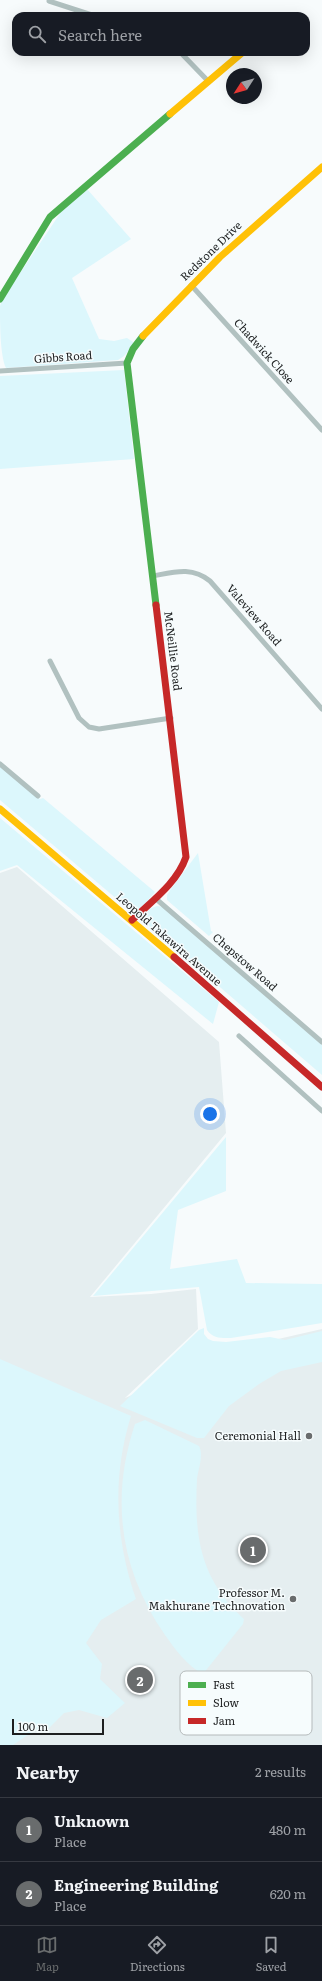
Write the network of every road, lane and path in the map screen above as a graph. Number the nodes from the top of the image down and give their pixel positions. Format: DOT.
graph roads {
  1 [pos="49,1"];
  2 [pos="82,12"];
  3 [pos="184,56"];
  4 [pos="238,56"];
  5 [pos="208,82"];
  6 [pos="322,167"];
  7 [pos="191,285"];
  8 [pos="0,299"];
  9 [pos="127,363"];
  10 [pos="0,371"];
  11 [pos="322,430"];
  12 [pos="153,576"];
  13 [pos="50,661"];
  14 [pos="322,709"];
  15 [pos="171,718"];
  16 [pos="0,764"];
  17 [pos="38,796"];
  18 [pos="0,809"];
  19 [pos="155,898"];
  20 [pos="132,920"];
  21 [pos="239,1036"];
  22 [pos="322,1042"];
  23 [pos="322,1087"];
  24 [pos="322,1111"];
  1 -- 2 [label="street"];
  3 -- 5 [label="street"];
  4 -- 5 [label="main road"];
  5 -- 8 [label="main road"];
  6 -- 7 [label="main road, Redstone Drive"];
  7 -- 9 [label="main road, Redstone Drive"];
  7 -- 11 [label="street, Chadwick Close"];
  9 -- 10 [label="street, Gibbs Road"];
  9 -- 12 [label="main road, McNeillie Road"];
  12 -- 14 [label="street, Valeview Road"];
  12 -- 15 [label="main road, McNeillie Road"];
  13 -- 15 [label="street"];
  15 -- 19 [label="main road, McNeillie Road"];
  16 -- 17 [label="street"];
  18 -- 20 [label="main road, Leopold Takawira Avenue"];
  19 -- 20 [label="main road, McNeillie Road"];
  19 -- 22 [label="street, Chepstow Road"];
  20 -- 23 [label="main road, Leopold Takawira Avenue"];
  21 -- 24 [label="street"];
}
